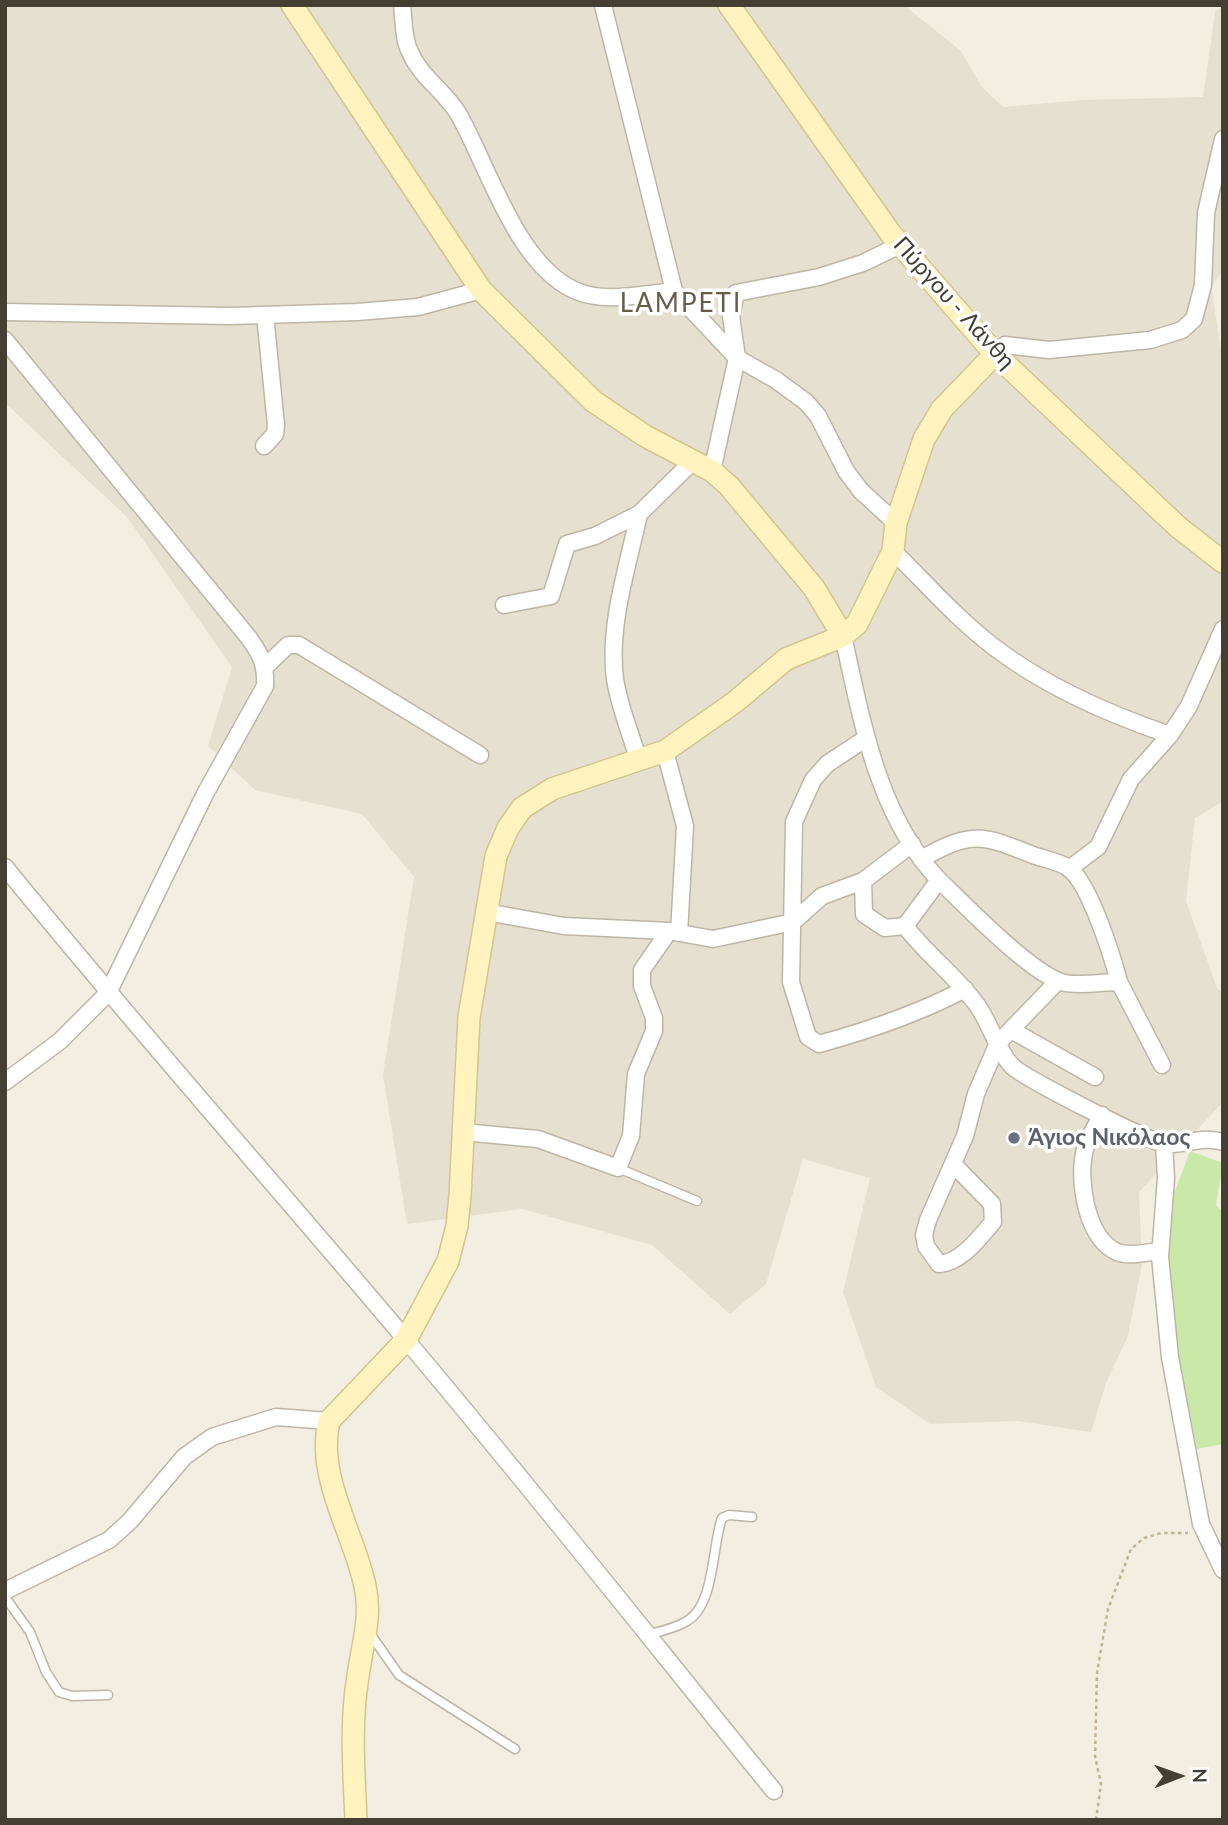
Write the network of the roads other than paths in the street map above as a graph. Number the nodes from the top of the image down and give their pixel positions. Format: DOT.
graph roads {
  1 [pos="292,5"];
  2 [pos="402,5"];
  3 [pos="603,5"];
  4 [pos="729,5"];
  5 [pos="1223,139"];
  6 [pos="900,245"];
  7 [pos="481,290"];
  8 [pos="674,290"];
  9 [pos="5,312"];
  10 [pos="265,315"];
  11 [pos="5,340"];
  12 [pos="995,354"];
  13 [pos="737,358"];
  14 [pos="264,446"];
  15 [pos="703,466"];
  16 [pos="639,514"];
  17 [pos="896,523"];
  18 [pos="893,551"];
  19 [pos="1223,562"];
  20 [pos="504,605"];
  21 [pos="1223,629"];
  22 [pos="843,636"];
  23 [pos="266,666"];
  24 [pos="1170,735"];
  25 [pos="865,738"];
  26 [pos="665,751"];
  27 [pos="480,755"];
  28 [pos="639,761"];
  29 [pos="912,845"];
  30 [pos="921,859"];
  31 [pos="5,867"];
  32 [pos="1069,869"];
  33 [pos="939,880"];
  34 [pos="863,881"];
  35 [pos="486,912"];
  36 [pos="793,922"];
  37 [pos="905,926"];
  38 [pos="674,932"];
  39 [pos="1058,981"];
  40 [pos="1119,982"];
  41 [pos="965,989"];
  42 [pos="108,993"];
  43 [pos="1011,1030"];
  44 [pos="998,1043"];
  45 [pos="1162,1065"];
  46 [pos="1094,1077"];
  47 [pos="5,1082"];
  48 [pos="1102,1115"];
  49 [pos="463,1132"];
  50 [pos="1223,1142"];
  51 [pos="1164,1144"];
  52 [pos="954,1165"];
  53 [pos="618,1168"];
  54 [pos="697,1201"];
  55 [pos="1160,1251"];
  56 [pos="406,1340"];
  57 [pos="329,1421"];
  58 [pos="752,1517"];
  59 [pos="1223,1570"];
  60 [pos="5,1591"];
  61 [pos="5,1597"];
  62 [pos="366,1628"];
  63 [pos="650,1634"];
  64 [pos="108,1695"];
  65 [pos="515,1749"];
  66 [pos="774,1791"];
  67 [pos="356,1820"];
  1 -- 7 [label="street"];
  2 -- 8 [label="street"];
  3 -- 8 [label="street"];
  4 -- 6 [label="street, Πύργου - Λάνθη"];
  5 -- 12 [label="street"];
  6 -- 12 [label="street, Πύργου - Λάνθη"];
  6 -- 13 [label="street"];
  7 -- 10 [label="street"];
  7 -- 15 [label="street"];
  8 -- 13 [label="street"];
  9 -- 10 [label="street"];
  10 -- 14 [label="street"];
  11 -- 23 [label="street"];
  12 -- 17 [label="street"];
  12 -- 19 [label="street, Πύργου - Λάνθη"];
  13 -- 15 [label="street"];
  13 -- 17 [label="street"];
  15 -- 16 [label="street"];
  15 -- 22 [label="street"];
  16 -- 20 [label="street"];
  16 -- 28 [label="street"];
  17 -- 18 [label="street"];
  18 -- 22 [label="street"];
  18 -- 24 [label="street"];
  21 -- 24 [label="street"];
  22 -- 25 [label="street"];
  22 -- 26 [label="street"];
  23 -- 27 [label="street"];
  23 -- 42 [label="street"];
  24 -- 32 [label="street"];
  25 -- 29 [label="street"];
  25 -- 36 [label="street"];
  26 -- 28 [label="street"];
  26 -- 38 [label="street"];
  28 -- 35 [label="street"];
  29 -- 30 [label="street"];
  29 -- 34 [label="street"];
  30 -- 32 [label="street"];
  30 -- 33 [label="street"];
  31 -- 42 [label="street"];
  32 -- 40 [label="street"];
  33 -- 37 [label="street"];
  33 -- 39 [label="street"];
  34 -- 36 [label="street"];
  34 -- 37 [label="street"];
  35 -- 38 [label="street"];
  35 -- 49 [label="street"];
  36 -- 38 [label="street"];
  36 -- 41 [label="street"];
  37 -- 41 [label="street"];
  38 -- 53 [label="street"];
  39 -- 40 [label="street"];
  39 -- 43 [label="street"];
  40 -- 45 [label="street"];
  41 -- 44 [label="street"];
  42 -- 47 [label="street"];
  42 -- 56 [label="street"];
  43 -- 44 [label="street"];
  43 -- 46 [label="street"];
  44 -- 48 [label="street"];
  44 -- 52 [label="street"];
  48 -- 51 [label="street"];
  48 -- 55 [label="street"];
  49 -- 53 [label="street"];
  49 -- 56 [label="street"];
  50 -- 51 [label="street"];
  51 -- 55 [label="street"];
  52 -- 52 [label="street"];
  53 -- 54 [label="lane"];
  55 -- 59 [label="street"];
  56 -- 57 [label="street"];
  56 -- 63 [label="street"];
  57 -- 60 [label="street"];
  57 -- 62 [label="street"];
  58 -- 63 [label="lane"];
  61 -- 64 [label="lane"];
  62 -- 65 [label="lane"];
  62 -- 67 [label="street"];
  63 -- 66 [label="street"];
}
